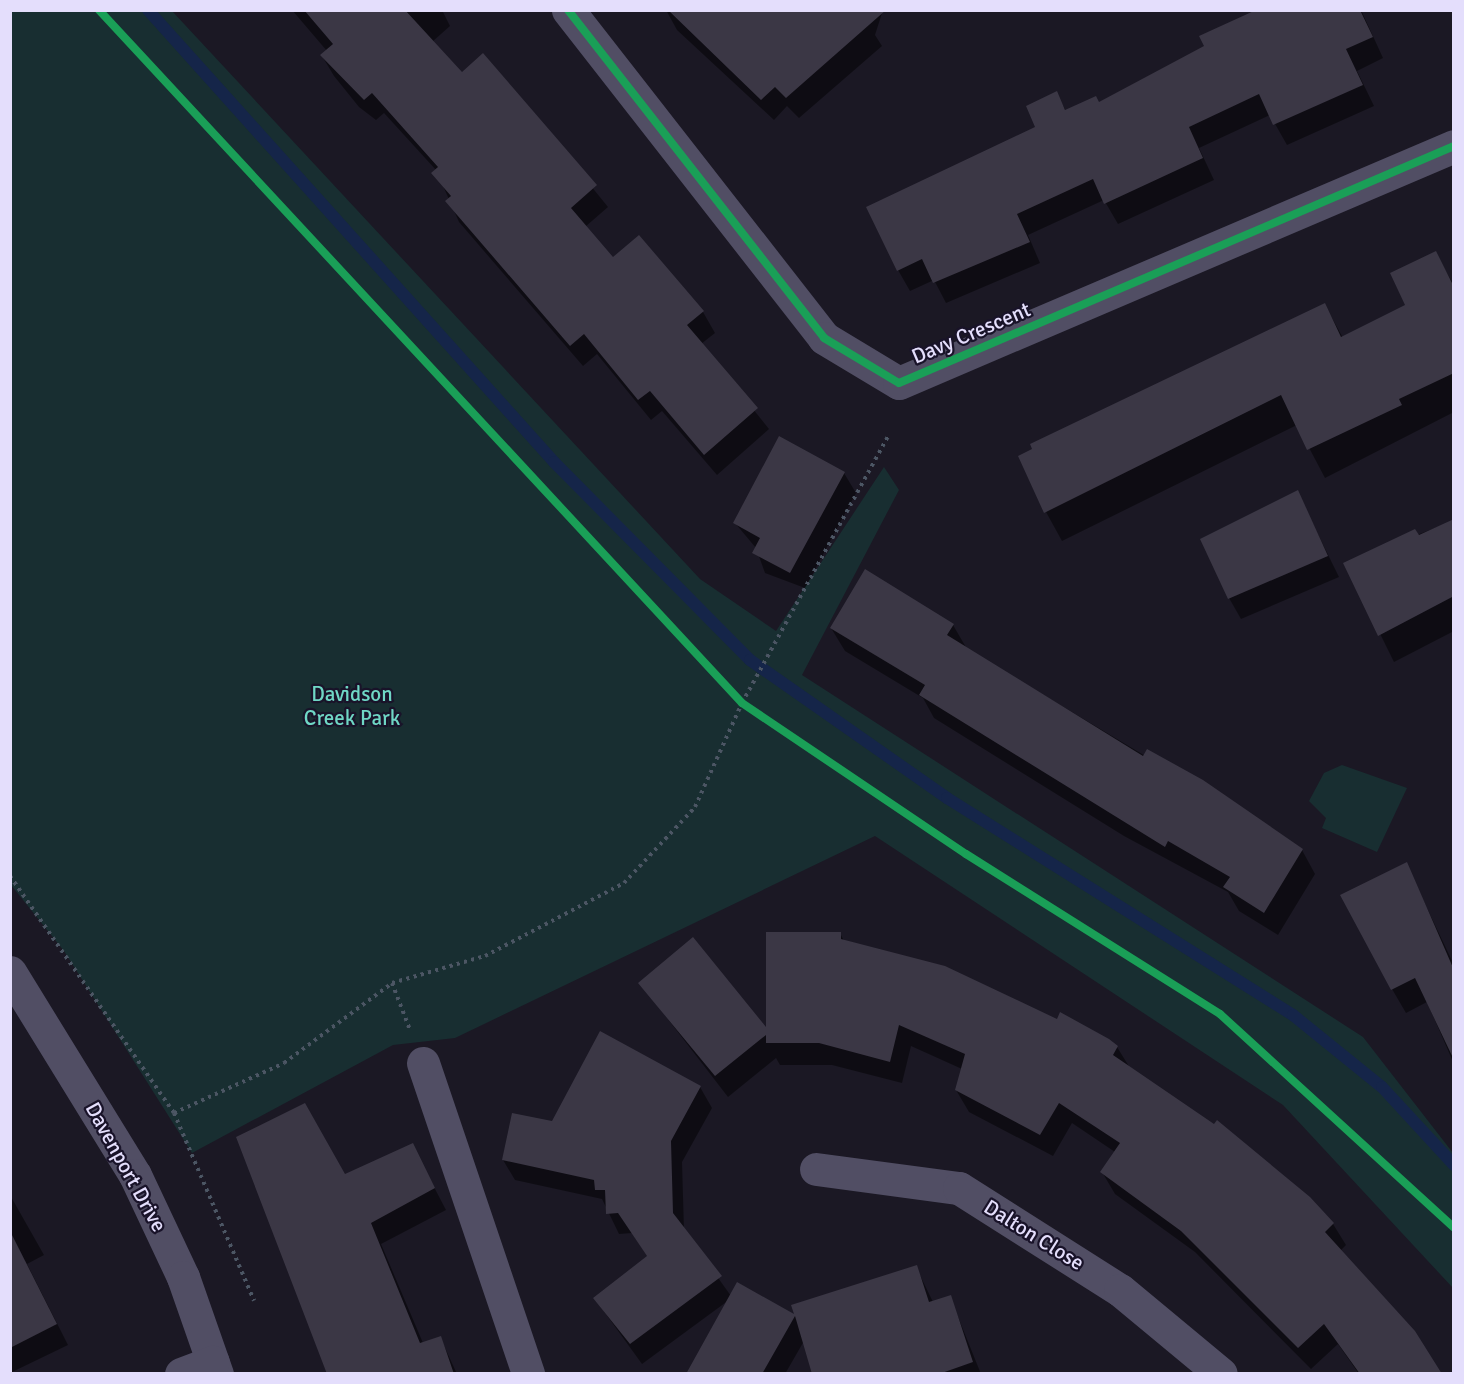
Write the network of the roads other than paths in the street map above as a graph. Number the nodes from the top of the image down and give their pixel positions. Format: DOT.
graph roads {
  1 [pos="568,10"];
  2 [pos="1454,146"];
  3 [pos="10,972"];
  4 [pos="423,1063"];
  5 [pos="816,1169"];
  6 [pos="215,1368"];
  7 [pos="1218,1373"];
  8 [pos="181,1374"];
  9 [pos="528,1374"];
  1 -- 2 [label="street, Davy Crescent"];
  3 -- 6 [label="street, Davenport Drive"];
  4 -- 9 [label="street"];
  5 -- 7 [label="street, Dalton Close"];
  6 -- 8 [label="street"];
}
